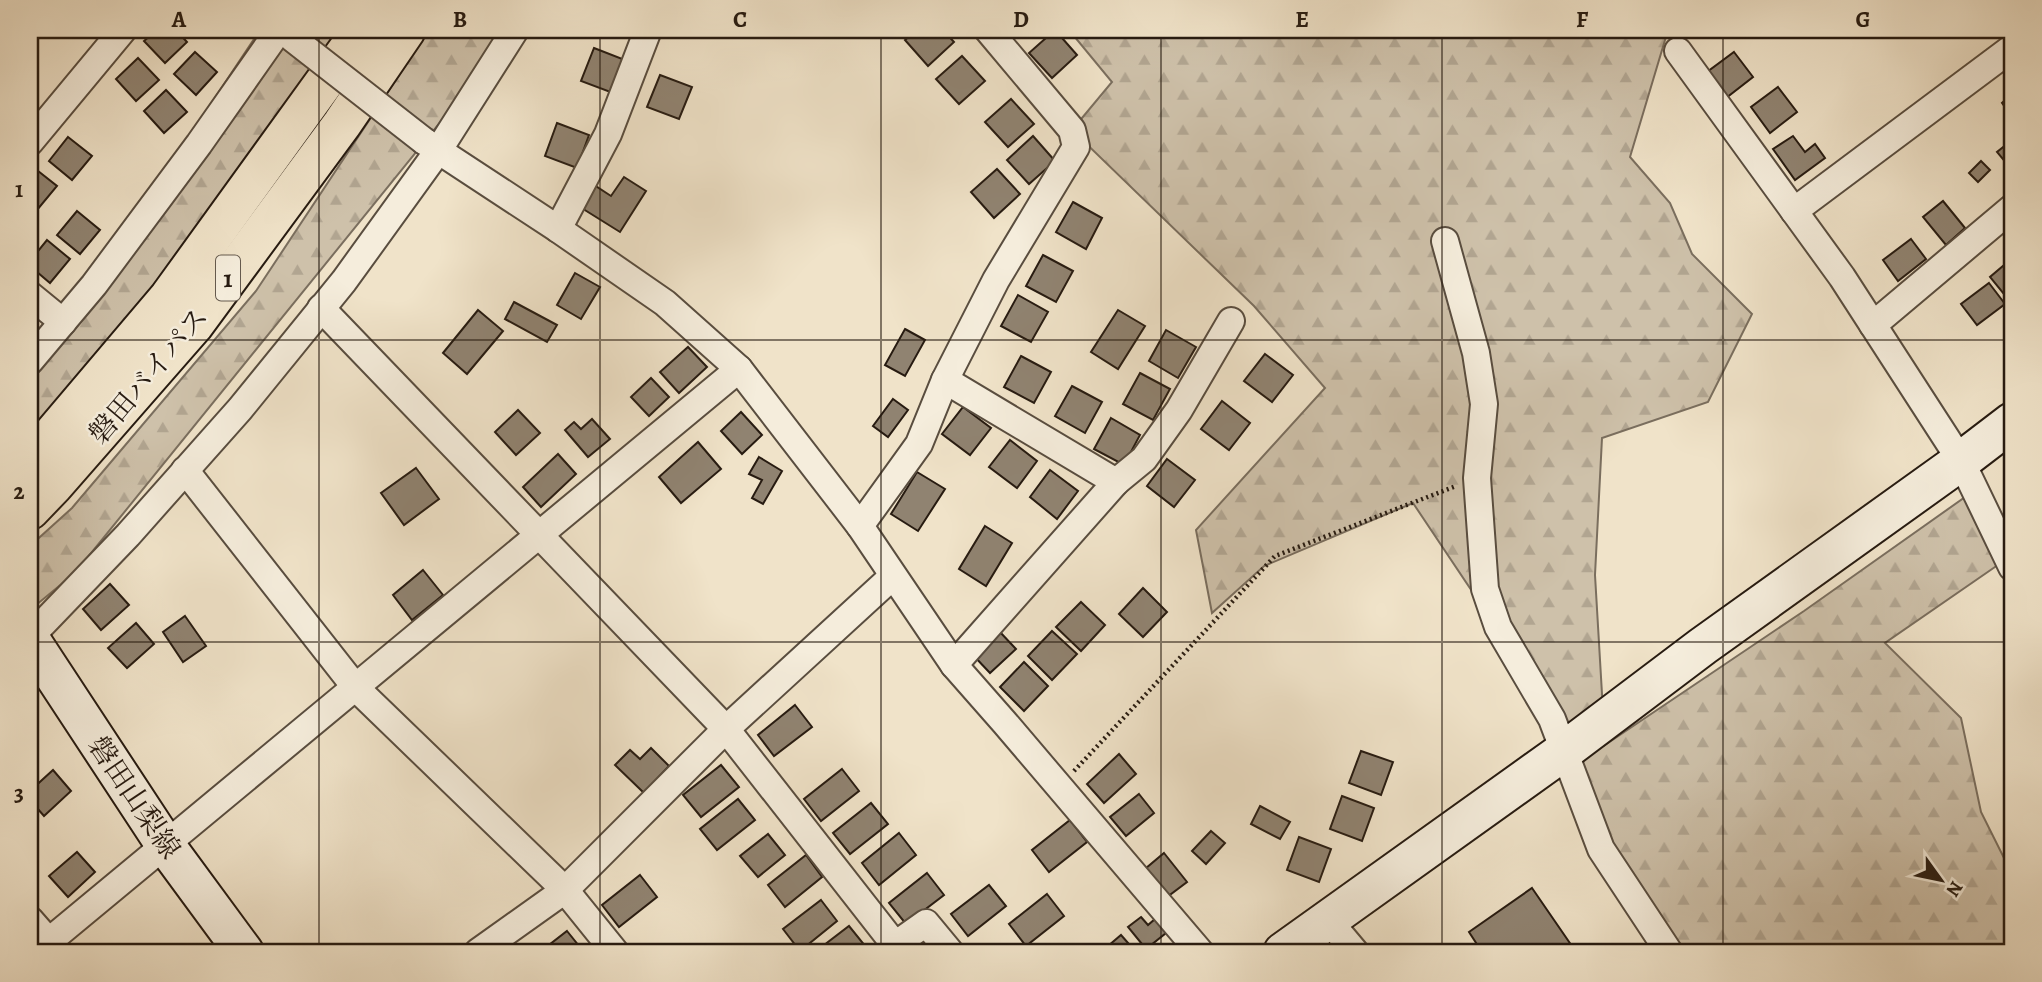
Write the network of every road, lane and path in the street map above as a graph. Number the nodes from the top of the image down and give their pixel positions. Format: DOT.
graph roads {
  1 [pos="123,30"];
  2 [pos="362,30"];
  3 [pos="406,30"];
  4 [pos="515,30"];
  5 [pos="648,30"];
  6 [pos="988,30"];
  7 [pos="285,32"];
  8 [pos="2012,48"];
  9 [pos="1678,51"];
  10 [pos="30,142"];
  11 [pos="431,146"];
  12 [pos="2012,208"];
  13 [pos="1794,211"];
  14 [pos="558,229"];
  15 [pos="1445,241"];
  16 [pos="30,295"];
  17 [pos="321,309"];
  18 [pos="1231,321"];
  19 [pos="62,322"];
  20 [pos="1873,325"];
  21 [pos="30,361"];
  22 [pos="739,369"];
  23 [pos="946,380"];
  24 [pos="2012,422"];
  25 [pos="30,461"];
  26 [pos="1961,461"];
  27 [pos="185,470"];
  28 [pos="1476,478"];
  29 [pos="1116,482"];
  30 [pos="30,510"];
  31 [pos="860,526"];
  32 [pos="540,535"];
  33 [pos="2012,566"];
  34 [pos="893,576"];
  35 [pos="30,638"];
  36 [pos="954,666"];
  37 [pos="356,688"];
  38 [pos="726,729"];
  39 [pos="1564,751"];
  40 [pos="1059,787"];
  41 [pos="166,846"];
  42 [pos="565,890"];
  43 [pos="30,920"];
  44 [pos="1329,921"];
  45 [pos="48,949"];
  46 [pos="244,952"];
  47 [pos="478,952"];
  48 [pos="615,952"];
  49 [pos="950,952"];
  50 [pos="1200,952"];
  51 [pos="1283,952"];
  52 [pos="1354,952"];
  53 [pos="1669,952"];
  1 -- 10 [label="street"];
  2 -- 25 [label="highway, 磐田バイパス / 1"];
  3 -- 30 [label="highway, 磐田バイパス / 1"];
  4 -- 11 [label="street"];
  5 -- 14 [label="street"];
  6 -- 23 [label="street"];
  7 -- 11 [label="street, bridge"];
  7 -- 19 [label="street"];
  8 -- 13 [label="street"];
  9 -- 13 [label="street"];
  11 -- 14 [label="street"];
  11 -- 17 [label="street"];
  12 -- 20 [label="street"];
  13 -- 20 [label="street"];
  14 -- 22 [label="street"];
  15 -- 28 [label="street"];
  16 -- 19 [label="street"];
  17 -- 27 [label="street"];
  17 -- 32 [label="street"];
  18 -- 29 [label="street"];
  19 -- 21 [label="street"];
  20 -- 26 [label="street"];
  22 -- 31 [label="street"];
  22 -- 32 [label="street"];
  23 -- 29 [label="street"];
  23 -- 31 [label="street"];
  24 -- 26 [label="street"];
  26 -- 33 [label="street"];
  26 -- 39 [label="street"];
  27 -- 35 [label="street"];
  27 -- 37 [label="street"];
  28 -- 39 [label="street"];
  28 -- 40 [label="path"];
  29 -- 36 [label="street"];
  31 -- 34 [label="street"];
  32 -- 37 [label="street"];
  32 -- 38 [label="street"];
  34 -- 36 [label="street"];
  34 -- 38 [label="street"];
  35 -- 41 [label="street, 磐田山梨線"];
  36 -- 40 [label="street"];
  37 -- 41 [label="street"];
  37 -- 42 [label="street"];
  38 -- 42 [label="street"];
  38 -- 49 [label="street"];
  39 -- 44 [label="street"];
  39 -- 53 [label="street"];
  40 -- 50 [label="street"];
  41 -- 45 [label="street"];
  41 -- 46 [label="street, 磐田山梨線"];
  42 -- 47 [label="street"];
  42 -- 48 [label="street"];
  43 -- 45 [label="street"];
  44 -- 51 [label="street"];
  44 -- 52 [label="street"];
}
